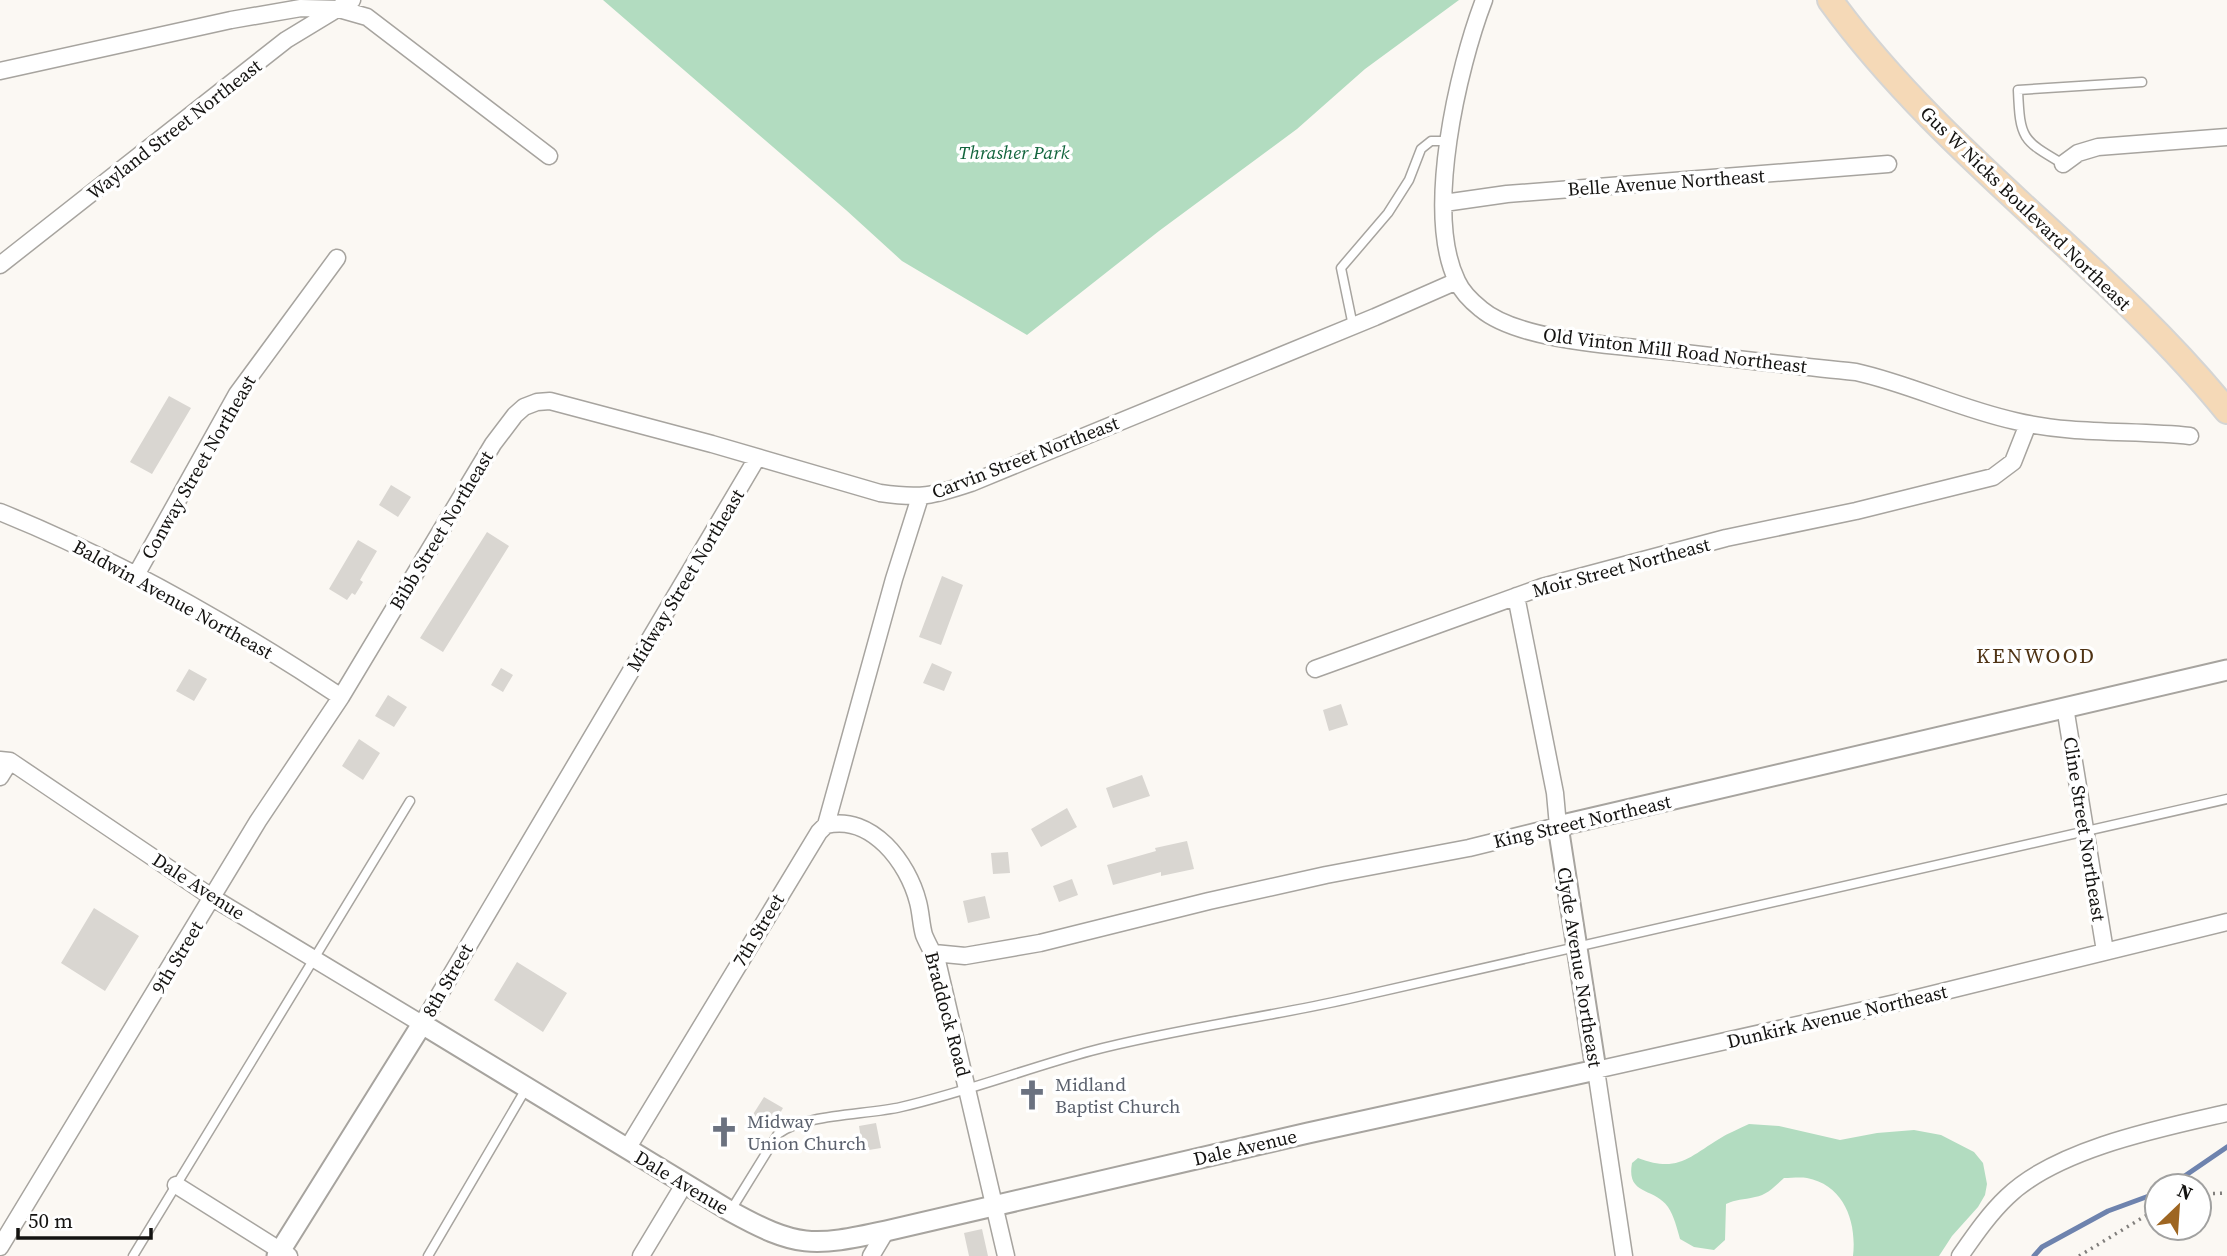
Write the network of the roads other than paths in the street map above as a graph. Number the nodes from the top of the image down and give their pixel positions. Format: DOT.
graph roads {
  1 [pos="1484,0"];
  2 [pos="1830,0"];
  3 [pos="346,4"];
  4 [pos="0,71"];
  5 [pos="2141,82"];
  6 [pos="2227,137"];
  7 [pos="1449,141"];
  8 [pos="549,156"];
  9 [pos="1888,164"];
  10 [pos="2063,164"];
  11 [pos="1444,203"];
  12 [pos="337,258"];
  13 [pos="0,265"];
  14 [pos="1457,281"];
  15 [pos="1353,326"];
  16 [pos="537,401"];
  17 [pos="2227,411"];
  18 [pos="2028,424"];
  19 [pos="2190,436"];
  20 [pos="757,458"];
  21 [pos="919,497"];
  22 [pos="0,512"];
  23 [pos="136,575"];
  24 [pos="1516,597"];
  25 [pos="357,668"];
  26 [pos="1315,669"];
  27 [pos="2227,670"];
  28 [pos="341,697"];
  29 [pos="613,702"];
  30 [pos="2065,707"];
  31 [pos="5,761"];
  32 [pos="0,777"];
  33 [pos="2227,799"];
  34 [pos="410,802"];
  35 [pos="826,825"];
  36 [pos="1558,826"];
  37 [pos="2085,832"];
  38 [pos="213,898"];
  39 [pos="2227,922"];
  40 [pos="1576,946"];
  41 [pos="2105,951"];
  42 [pos="934,953"];
  43 [pos="315,958"];
  44 [pos="422,1024"];
  45 [pos="1596,1070"];
  46 [pos="527,1087"];
  47 [pos="968,1088"];
  48 [pos="1446,1104"];
  49 [pos="2227,1113"];
  50 [pos="627,1149"];
  51 [pos="685,1183"];
  52 [pos="176,1185"];
  53 [pos="994,1206"];
  54 [pos="730,1211"];
  55 [pos="886,1231"];
  56 [pos="0,1247"];
  57 [pos="282,1254"];
  58 [pos="133,1256"];
  59 [pos="428,1256"];
  60 [pos="641,1256"];
  61 [pos="871,1256"];
  62 [pos="1006,1256"];
  63 [pos="1624,1256"];
  64 [pos="1960,1256"];
  1 -- 7 [label="street, Old Vinton Mill Road Northeast"];
  2 -- 17 [label="main road, Gus W Nicks Boulevard Northeast"];
  3 -- 4 [label="street"];
  3 -- 8 [label="street"];
  3 -- 13 [label="street, Wayland Street Northeast"];
  5 -- 10 [label="lane"];
  6 -- 10 [label="street"];
  7 -- 11 [label="street, Old Vinton Mill Road Northeast"];
  7 -- 15 [label="lane"];
  9 -- 11 [label="street, Belle Avenue Northeast"];
  11 -- 14 [label="street, Old Vinton Mill Road Northeast"];
  12 -- 23 [label="street, Conway Street Northeast"];
  14 -- 15 [label="street, Carvin Street Northeast"];
  14 -- 18 [label="street, Old Vinton Mill Road Northeast"];
  15 -- 21 [label="street, Carvin Street Northeast"];
  16 -- 20 [label="street, Carvin Street Northeast"];
  16 -- 25 [label="street, Bibb Street Northeast"];
  18 -- 19 [label="street, Old Vinton Mill Road Northeast"];
  18 -- 24 [label="street, Moir Street Northeast"];
  20 -- 21 [label="street, Carvin Street Northeast"];
  20 -- 29 [label="street, Midway Street Northeast"];
  21 -- 35 [label="street, 7th Street"];
  22 -- 23 [label="street, Baldwin Avenue Northeast"];
  23 -- 28 [label="street, Baldwin Avenue Northeast"];
  24 -- 26 [label="street, Moir Street Northeast"];
  24 -- 36 [label="street, Clyde Avenue Northeast"];
  25 -- 28 [label="street, 9th Street"];
  27 -- 30 [label="street, King Street Northeast"];
  28 -- 38 [label="street, 9th Street"];
  29 -- 44 [label="street, 8th Street"];
  30 -- 36 [label="street, King Street Northeast"];
  30 -- 37 [label="street, Cline Street Northeast"];
  31 -- 32 [label="street"];
  31 -- 38 [label="street, Dale Avenue"];
  33 -- 37 [label="lane"];
  34 -- 43 [label="lane"];
  35 -- 42 [label="street, Braddock Road"];
  35 -- 50 [label="street, 7th Street"];
  36 -- 40 [label="street, Clyde Avenue Northeast"];
  36 -- 42 [label="street, King Street Northeast"];
  37 -- 40 [label="lane"];
  37 -- 41 [label="street, Cline Street Northeast"];
  38 -- 43 [label="street, Dale Avenue"];
  38 -- 56 [label="street, 9th Street"];
  39 -- 41 [label="street, Dunkirk Avenue Northeast"];
  40 -- 45 [label="street, Clyde Avenue Northeast"];
  40 -- 47 [label="lane"];
  41 -- 45 [label="street, Dunkirk Avenue Northeast"];
  42 -- 47 [label="street, Braddock Road"];
  43 -- 44 [label="street, Dale Avenue"];
  43 -- 52 [label="lane"];
  44 -- 46 [label="street, Dale Avenue"];
  44 -- 57 [label="street, 8th Street"];
  45 -- 48 [label="street, Dunkirk Avenue Northeast"];
  45 -- 63 [label="street, Clyde Avenue Northeast"];
  46 -- 50 [label="street, Dale Avenue"];
  46 -- 59 [label="lane"];
  47 -- 53 [label="street, Braddock Road"];
  47 -- 54 [label="lane"];
  48 -- 53 [label="street, Dale Avenue"];
  49 -- 64 [label="street"];
  50 -- 51 [label="street, Dale Avenue"];
  51 -- 54 [label="street, Dale Avenue"];
  51 -- 60 [label="street"];
  52 -- 57 [label="street"];
  52 -- 58 [label="lane"];
  53 -- 55 [label="street, Dale Avenue"];
  53 -- 62 [label="street, Braddock Road"];
  54 -- 55 [label="street, Dale Avenue"];
  55 -- 61 [label="street"];
}
